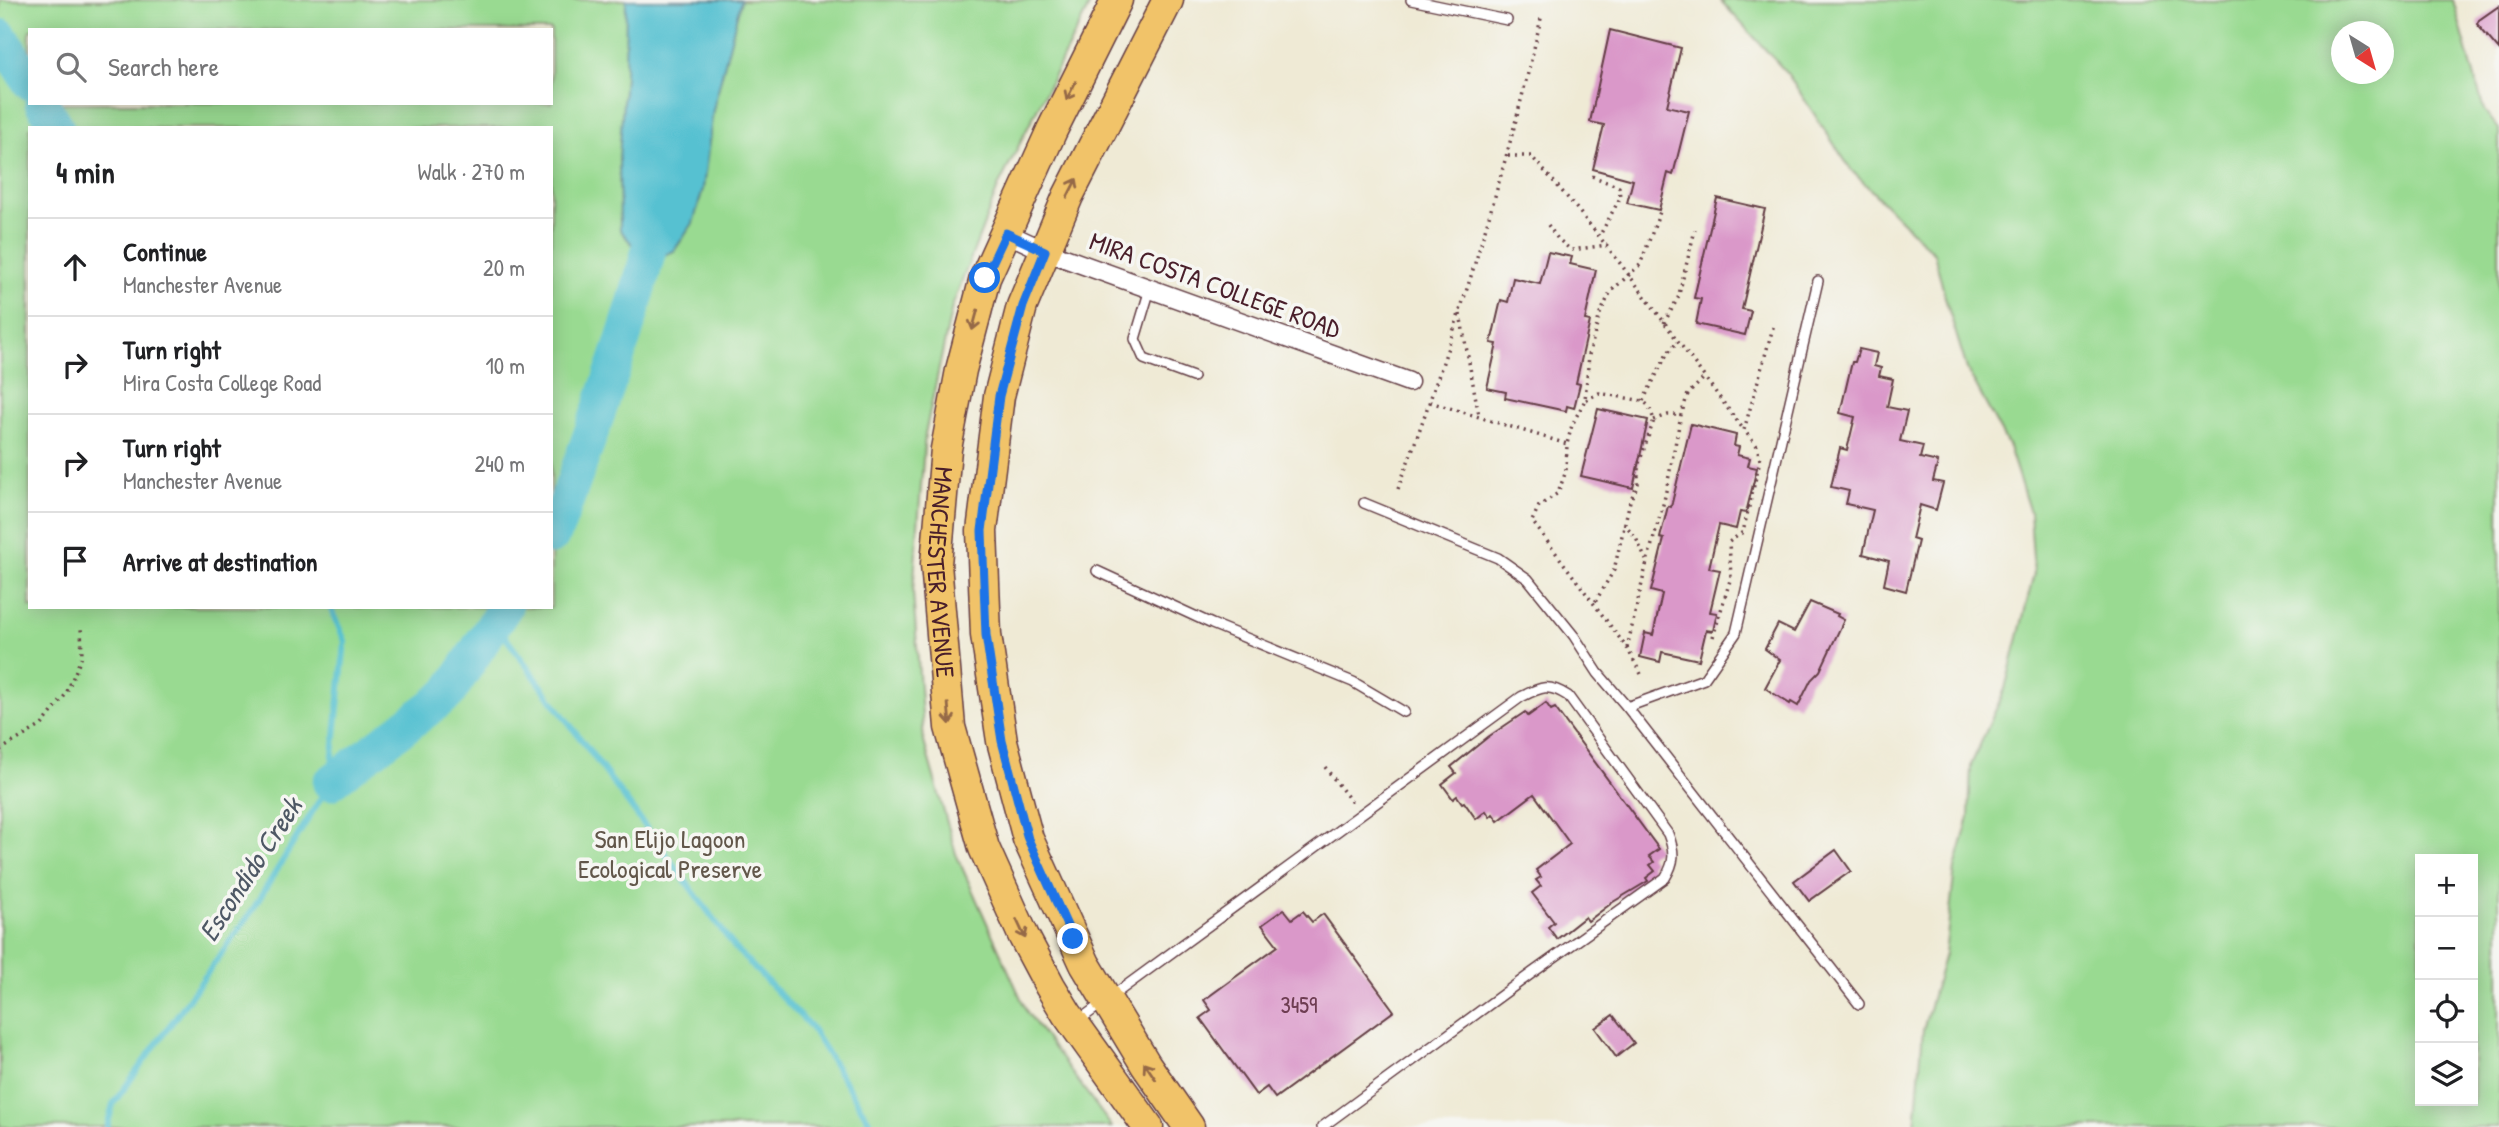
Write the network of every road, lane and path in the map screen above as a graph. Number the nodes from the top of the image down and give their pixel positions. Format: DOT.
graph roads {
  1 [pos="1117,0"];
  2 [pos="1168,0"];
  3 [pos="1411,0"];
  4 [pos="1542,14"];
  5 [pos="1507,20"];
  6 [pos="1508,156"];
  7 [pos="1592,176"];
  8 [pos="1661,209"];
  9 [pos="1548,225"];
  10 [pos="1695,230"];
  11 [pos="1006,233"];
  12 [pos="1600,235"];
  13 [pos="1607,245"];
  14 [pos="1045,251"];
  15 [pos="1630,276"];
  16 [pos="1818,281"];
  17 [pos="1150,289"];
  18 [pos="1460,312"];
  19 [pos="1664,323"];
  20 [pos="1774,324"];
  21 [pos="1677,341"];
  22 [pos="1193,377"];
  23 [pos="1704,377"];
  24 [pos="1409,382"];
  25 [pos="1585,400"];
  26 [pos="1643,401"];
  27 [pos="1430,402"];
  28 [pos="1681,415"];
  29 [pos="1479,417"];
  30 [pos="1654,419"];
  31 [pos="1744,430"];
  32 [pos="1567,444"];
  33 [pos="1398,489"];
  34 [pos="1364,503"];
  35 [pos="1624,523"];
  36 [pos="1647,562"];
  37 [pos="1097,571"];
  38 [pos="1594,604"];
  39 [pos="80,626"];
  40 [pos="1713,637"];
  41 [pos="1627,648"];
  42 [pos="1641,674"];
  43 [pos="1627,707"];
  44 [pos="1404,712"];
  45 [pos="0,750"];
  46 [pos="1325,767"];
  47 [pos="1360,815"];
  48 [pos="1107,1001"];
  49 [pos="1859,1004"];
  50 [pos="1074,1024"];
  51 [pos="1148,1127"];
  52 [pos="1189,1127"];
  53 [pos="1322,1127"];
  1 -- 11 [label="main road, MANCHESTER AVENUE, one-way"];
  14 -- 2 [label="main road, MANCHESTER AVENUE, one-way"];
  3 -- 5 [label="lane"];
  4 -- 6 [label="path"];
  6 -- 12 [label="path"];
  6 -- 18 [label="path"];
  7 -- 12 [label="path"];
  8 -- 15 [label="path"];
  9 -- 13 [label="path"];
  10 -- 19 [label="path"];
  11 -- 14 [label="street, MIRA COSTA COLLEGE ROAD"];
  11 -- 50 [label="main road, MANCHESTER AVENUE, one-way"];
  12 -- 13 [label="path"];
  13 -- 15 [label="path"];
  14 -- 17 [label="street, MIRA COSTA COLLEGE ROAD"];
  14 -- 48 [label="main road, MANCHESTER AVENUE"];
  15 -- 19 [label="path"];
  15 -- 25 [label="path"];
  16 -- 43 [label="lane"];
  17 -- 22 [label="lane"];
  17 -- 24 [label="street, MIRA COSTA COLLEGE ROAD"];
  18 -- 27 [label="path"];
  18 -- 29 [label="path"];
  19 -- 21 [label="path"];
  20 -- 31 [label="path"];
  21 -- 23 [label="path"];
  21 -- 26 [label="path"];
  23 -- 28 [label="path"];
  23 -- 31 [label="path"];
  25 -- 26 [label="path"];
  25 -- 32 [label="path"];
  26 -- 30 [label="path"];
  27 -- 29 [label="path"];
  27 -- 33 [label="path"];
  28 -- 30 [label="path"];
  28 -- 36 [label="path"];
  29 -- 32 [label="path"];
  30 -- 35 [label="path"];
  31 -- 40 [label="path"];
  32 -- 38 [label="path"];
  34 -- 43 [label="lane"];
  35 -- 36 [label="path"];
  35 -- 38 [label="path"];
  36 -- 41 [label="path"];
  37 -- 44 [label="lane"];
  38 -- 41 [label="path"];
  39 -- 45 [label="path"];
  41 -- 42 [label="path"];
  43 -- 49 [label="lane"];
  46 -- 47 [label="path"];
  47 -- 48 [label="lane"];
  47 -- 53 [label="lane"];
  48 -- 50 [label="lane"];
  52 -- 48 [label="main road, MANCHESTER AVENUE, one-way"];
  50 -- 51 [label="main road, MANCHESTER AVENUE"];
}
